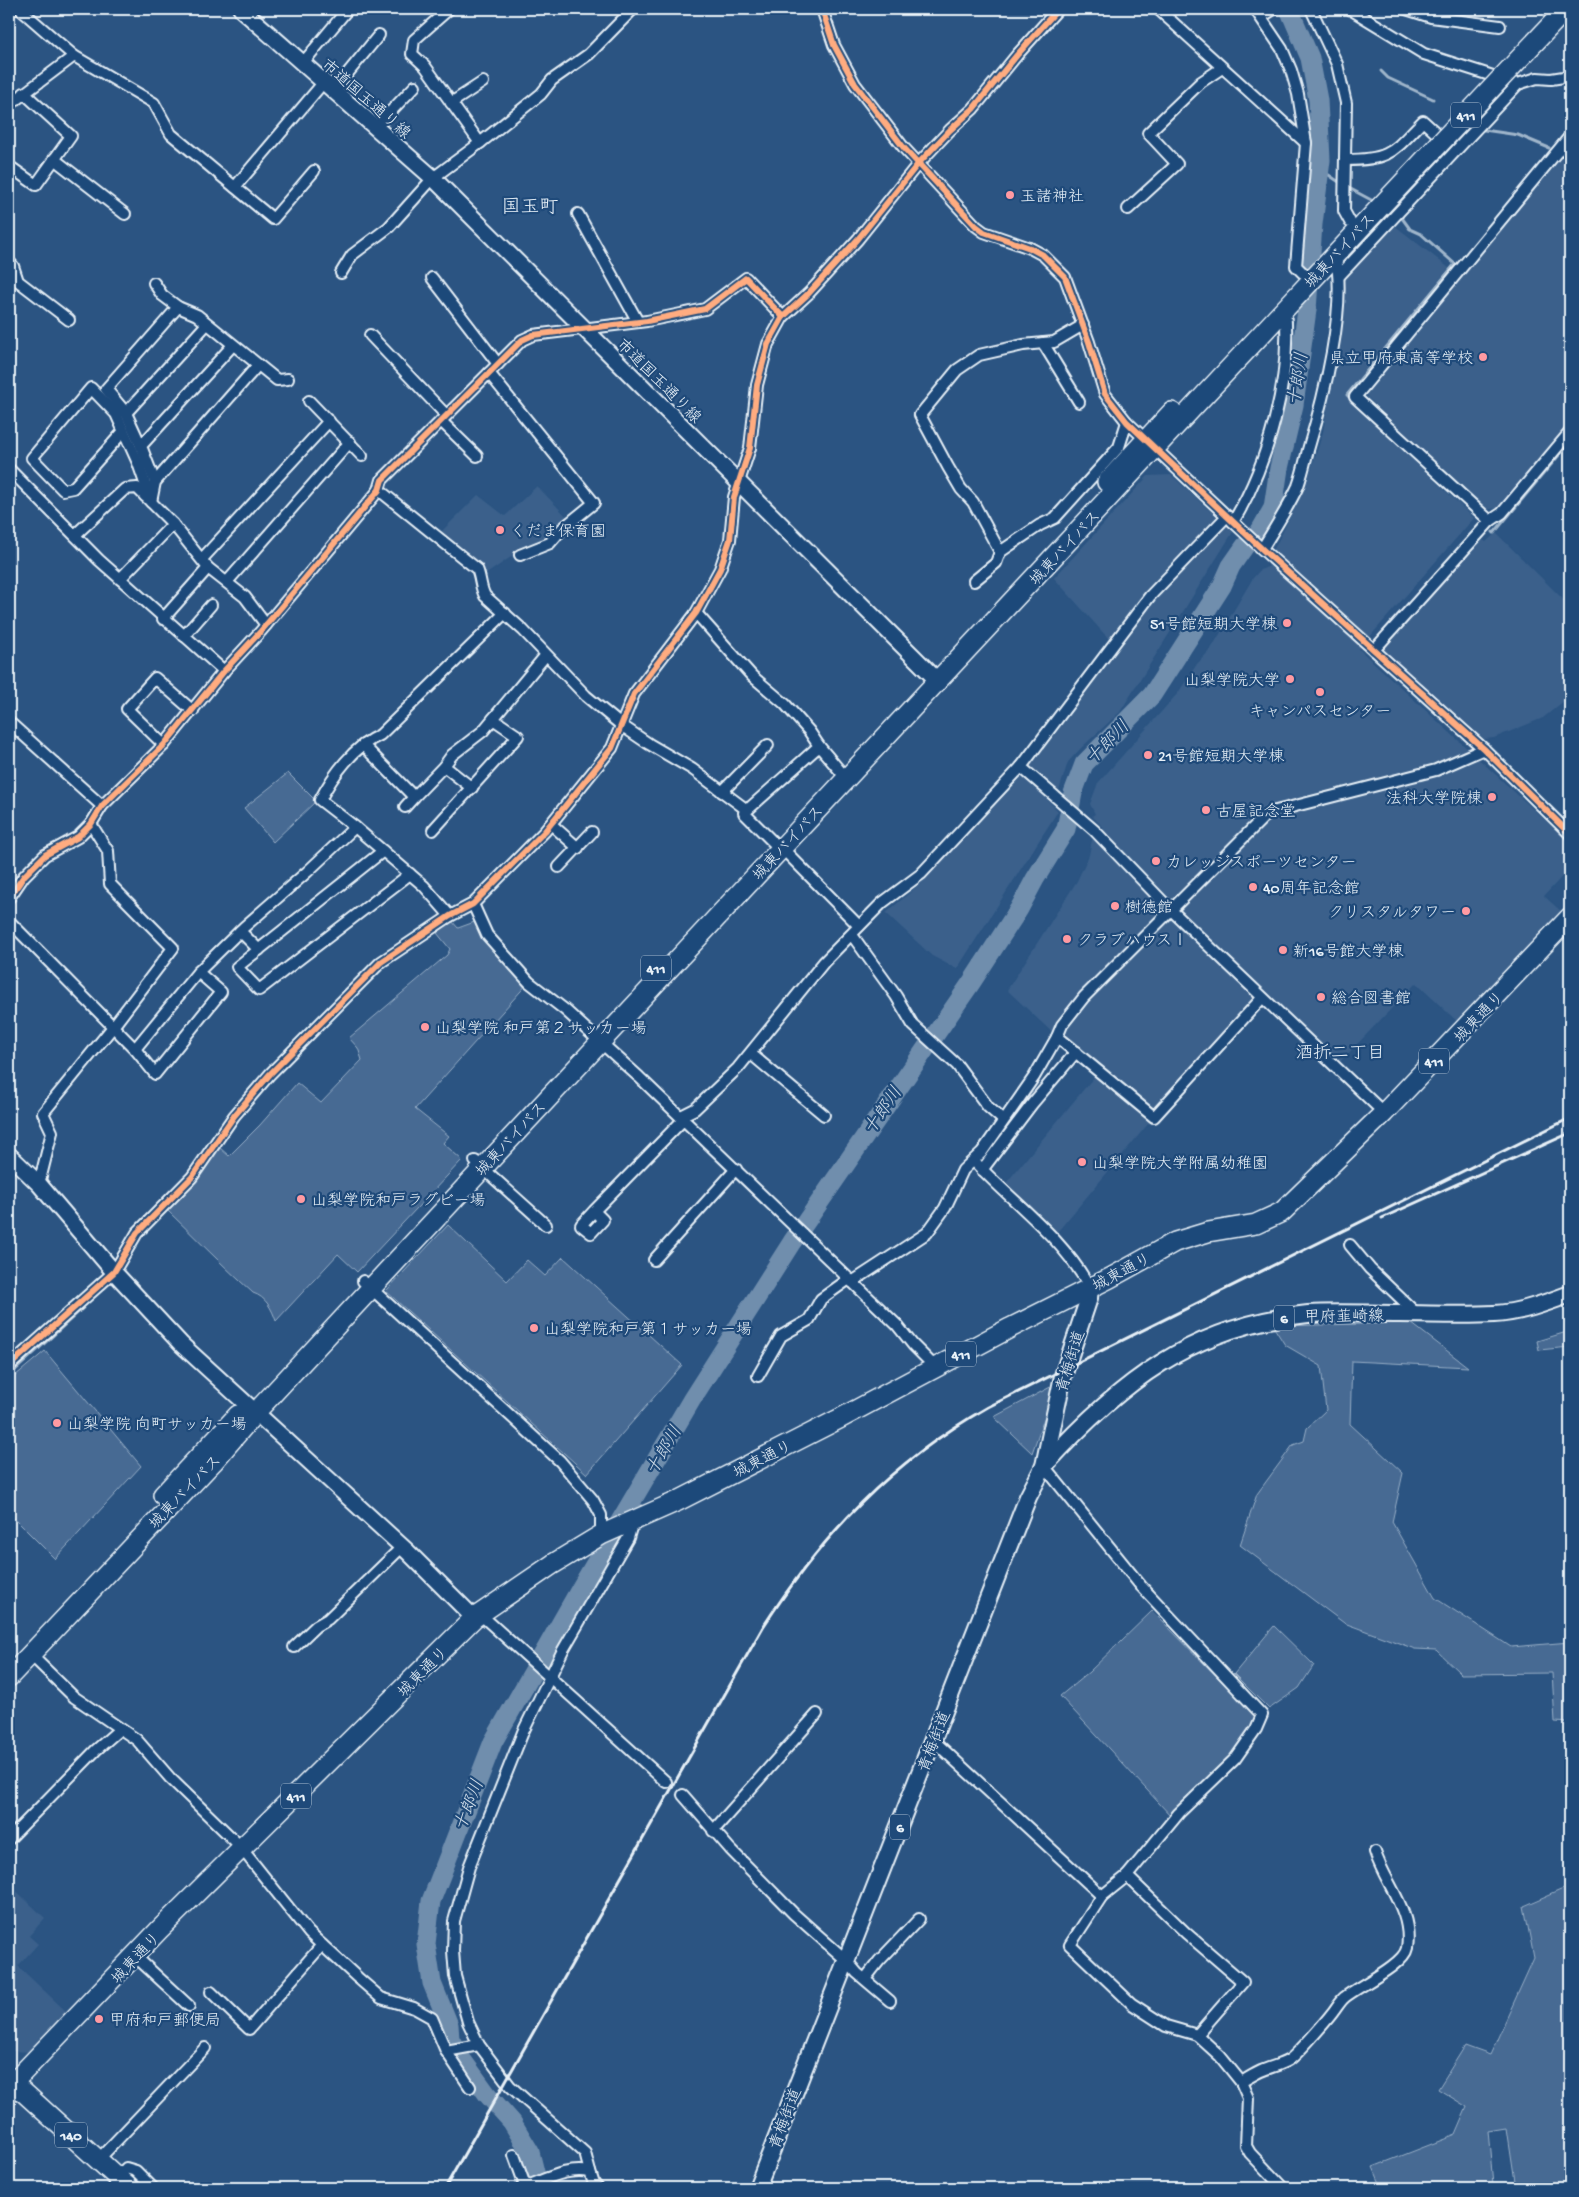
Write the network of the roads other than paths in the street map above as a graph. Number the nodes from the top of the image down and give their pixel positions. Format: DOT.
graph roads {
  1 [pos="20,9"];
  2 [pos="242,9"];
  3 [pos="450,9"];
  4 [pos="633,9"];
  5 [pos="822,9"];
  6 [pos="1058,9"];
  7 [pos="1158,9"];
  8 [pos="1274,9"];
  9 [pos="1311,9"];
  10 [pos="1350,9"];
  11 [pos="1406,9"];
  12 [pos="1550,9"];
  13 [pos="1566,9"];
  14 [pos="347,10"];
  15 [pos="1261,14"];
  16 [pos="1500,26"];
  17 [pos="379,35"];
  18 [pos="74,56"];
  19 [pos="302,64"];
  20 [pos="1222,68"];
  21 [pos="1570,76"];
  22 [pos="483,82"];
  23 [pos="1518,84"];
  24 [pos="415,86"];
  25 [pos="328,87"];
  26 [pos="24,93"];
  27 [pos="451,103"];
  28 [pos="9,105"];
  29 [pos="376,128"];
  30 [pos="1570,136"];
  31 [pos="1306,143"];
  32 [pos="480,144"];
  33 [pos="1455,150"];
  34 [pos="54,159"];
  35 [pos="1346,160"];
  36 [pos="918,164"];
  37 [pos="9,166"];
  38 [pos="314,171"];
  39 [pos="433,178"];
  40 [pos="235,187"];
  41 [pos="1128,209"];
  42 [pos="125,214"];
  43 [pos="578,214"];
  44 [pos="1355,215"];
  45 [pos="1335,258"];
  46 [pos="9,263"];
  47 [pos="341,272"];
  48 [pos="1303,273"];
  49 [pos="432,278"];
  50 [pos="154,283"];
  51 [pos="1290,303"];
  52 [pos="178,307"];
  53 [pos="783,317"];
  54 [pos="69,320"];
  55 [pos="638,322"];
  56 [pos="207,324"];
  57 [pos="1083,325"];
  58 [pos="584,329"];
  59 [pos="370,335"];
  60 [pos="1043,343"];
  61 [pos="233,345"];
  62 [pos="498,364"];
  63 [pos="258,365"];
  64 [pos="489,373"];
  65 [pos="288,379"];
  66 [pos="310,401"];
  67 [pos="1079,402"];
  68 [pos="126,412"];
  69 [pos="444,418"];
  70 [pos="330,421"];
  71 [pos="1127,422"];
  72 [pos="123,432"];
  73 [pos="1570,432"];
  74 [pos="350,442"];
  75 [pos="141,446"];
  76 [pos="1150,446"];
  77 [pos="362,456"];
  78 [pos="477,456"];
  79 [pos="9,469"];
  80 [pos="155,482"];
  81 [pos="739,483"];
  82 [pos="379,490"];
  83 [pos="148,499"];
  84 [pos="1490,521"];
  85 [pos="1232,522"];
  86 [pos="173,524"];
  87 [pos="75,535"];
  88 [pos="1262,549"];
  89 [pos="1000,552"];
  90 [pos="520,556"];
  91 [pos="202,559"];
  92 [pos="208,568"];
  93 [pos="120,579"];
  94 [pos="974,581"];
  95 [pos="227,582"];
  96 [pos="211,605"];
  97 [pos="696,612"];
  98 [pos="505,613"];
  99 [pos="163,618"];
  100 [pos="266,625"];
  101 [pos="184,636"];
  102 [pos="1374,650"];
  103 [pos="546,655"];
  104 [pos="224,671"];
  105 [pos="934,676"];
  106 [pos="194,711"];
  107 [pos="493,719"];
  108 [pos="9,722"];
  109 [pos="621,725"];
  110 [pos="164,745"];
  111 [pos="363,745"];
  112 [pos="768,745"];
  113 [pos="819,746"];
  114 [pos="1484,748"];
  115 [pos="444,766"];
  116 [pos="1022,767"];
  117 [pos="843,774"];
  118 [pos="472,788"];
  119 [pos="722,792"];
  120 [pos="414,797"];
  121 [pos="102,806"];
  122 [pos="405,807"];
  123 [pos="747,810"];
  124 [pos="91,824"];
  125 [pos="551,824"];
  126 [pos="355,827"];
  127 [pos="433,830"];
  128 [pos="592,832"];
  129 [pos="1570,834"];
  130 [pos="777,845"];
  131 [pos="578,848"];
  132 [pos="383,851"];
  133 [pos="559,867"];
  134 [pos="410,874"];
  135 [pos="9,898"];
  136 [pos="473,904"];
  137 [pos="1170,909"];
  138 [pos="450,916"];
  139 [pos="1570,916"];
  140 [pos="9,921"];
  141 [pos="855,930"];
  142 [pos="240,931"];
  143 [pos="259,950"];
  144 [pos="198,972"];
  145 [pos="1262,998"];
  146 [pos="112,1028"];
  147 [pos="1057,1037"];
  148 [pos="597,1038"];
  149 [pos="135,1050"];
  150 [pos="1076,1052"];
  151 [pos="751,1054"];
  152 [pos="1384,1113"];
  153 [pos="824,1116"];
  154 [pos="682,1118"];
  155 [pos="1003,1120"];
  156 [pos="9,1155"];
  157 [pos="974,1161"];
  158 [pos="479,1164"];
  159 [pos="736,1169"];
  160 [pos="982,1170"];
  161 [pos="39,1184"];
  162 [pos="594,1211"];
  163 [pos="546,1225"];
  164 [pos="1350,1244"];
  165 [pos="654,1260"];
  166 [pos="114,1272"];
  167 [pos="851,1281"];
  168 [pos="367,1284"];
  169 [pos="1090,1288"];
  170 [pos="1570,1294"];
  171 [pos="1417,1314"];
  172 [pos="9,1366"];
  173 [pos="936,1368"];
  174 [pos="758,1376"];
  175 [pos="251,1409"];
  176 [pos="1044,1466"];
  177 [pos="633,1521"];
  178 [pos="601,1535"];
  179 [pos="402,1547"];
  180 [pos="477,1616"];
  181 [pos="294,1647"];
  182 [pos="30,1654"];
  183 [pos="9,1662"];
  184 [pos="9,1677"];
  185 [pos="550,1678"];
  186 [pos="817,1714"];
  187 [pos="120,1729"];
  188 [pos="934,1741"];
  189 [pos="666,1782"];
  190 [pos="683,1795"];
  191 [pos="713,1831"];
  192 [pos="9,1839"];
  193 [pos="242,1850"];
  194 [pos="1375,1852"];
  195 [pos="1128,1876"];
  196 [pos="1102,1896"];
  197 [pos="920,1919"];
  198 [pos="322,1945"];
  199 [pos="136,1956"];
  200 [pos="846,1960"];
  201 [pos="865,1980"];
  202 [pos="212,1992"];
  203 [pos="890,2000"];
  204 [pos="189,2006"];
  205 [pos="1197,2035"];
  206 [pos="477,2046"];
  207 [pos="205,2048"];
  208 [pos="446,2051"];
  209 [pos="1241,2082"];
  210 [pos="10,2083"];
  211 [pos="470,2087"];
  212 [pos="514,2155"];
  213 [pos="98,2160"];
  214 [pos="590,2172"];
  215 [pos="120,2185"];
  216 [pos="526,2187"];
  217 [pos="153,2188"];
  218 [pos="598,2188"];
  219 [pos="757,2188"];
  220 [pos="1283,2188"];
  1 -- 18 [label="street"];
  2 -- 19 [label="street, 市道国玉通り線"];
  3 -- 27 [label="street"];
  4 -- 32 [label="street"];
  5 -- 36 [label="street"];
  6 -- 36 [label="street"];
  7 -- 20 [label="street"];
  8 -- 15 [label="street"];
  9 -- 35 [label="street"];
  10 -- 23 [label="street"];
  11 -- 16 [label="street"];
  12 -- 44 [label="highway, 城東バイパス / 411"];
  13 -- 44 [label="highway, 城東バイパス / 411, bridge"];
  14 -- 19 [label="street"];
  15 -- 31 [label="street"];
  17 -- 25 [label="street"];
  18 -- 26 [label="street"];
  18 -- 40 [label="street"];
  19 -- 25 [label="street, 市道国玉通り線"];
  20 -- 31 [label="street"];
  20 -- 41 [label="street"];
  21 -- 23 [label="street"];
  22 -- 27 [label="street"];
  23 -- 33 [label="street"];
  24 -- 29 [label="street"];
  25 -- 29 [label="street, 市道国玉通り線"];
  25 -- 40 [label="street"];
  26 -- 28 [label="street"];
  26 -- 34 [label="street"];
  27 -- 32 [label="street"];
  29 -- 39 [label="street, 市道国玉通り線"];
  30 -- 84 [label="street"];
  31 -- 48 [label="street"];
  32 -- 39 [label="street"];
  33 -- 35 [label="street"];
  33 -- 45 [label="street"];
  34 -- 37 [label="street"];
  34 -- 42 [label="street"];
  35 -- 44 [label="street"];
  36 -- 53 [label="street"];
  36 -- 57 [label="street"];
  38 -- 40 [label="street"];
  39 -- 47 [label="street"];
  39 -- 58 [label="street, 市道国玉通り線"];
  43 -- 55 [label="street"];
  44 -- 45 [label="highway, 城東バイパス / 411"];
  45 -- 48 [label="highway, 城東バイパス / 411"];
  45 -- 51 [label="highway, 城東バイパス / 411"];
  45 -- 88 [label="street"];
  46 -- 54 [label="street"];
  48 -- 76 [label="highway, 城東バイパス / 411"];
  49 -- 62 [label="street"];
  50 -- 52 [label="street"];
  51 -- 76 [label="highway, 城東バイパス / 411"];
  51 -- 85 [label="street"];
  52 -- 56 [label="street"];
  52 -- 68 [label="street"];
  53 -- 55 [label="street"];
  53 -- 81 [label="street"];
  55 -- 58 [label="street"];
  56 -- 61 [label="street"];
  56 -- 68 [label="street"];
  57 -- 60 [label="street"];
  57 -- 71 [label="street"];
  58 -- 62 [label="street"];
  58 -- 81 [label="street, 市道国玉通り線"];
  59 -- 69 [label="street"];
  60 -- 67 [label="street"];
  60 -- 89 [label="street"];
  61 -- 63 [label="street"];
  61 -- 75 [label="street"];
  62 -- 64 [label="street"];
  63 -- 65 [label="street"];
  63 -- 80 [label="street"];
  64 -- 69 [label="street"];
  64 -- 90 [label="street"];
  66 -- 70 [label="street"];
  68 -- 75 [label="street"];
  69 -- 78 [label="street"];
  69 -- 82 [label="street"];
  70 -- 74 [label="street"];
  70 -- 91 [label="street"];
  71 -- 76 [label="street"];
  71 -- 89 [label="street"];
  72 -- 72 [label="street"];
  72 -- 83 [label="street"];
  73 -- 84 [label="street"];
  74 -- 77 [label="street"];
  74 -- 95 [label="street"];
  75 -- 80 [label="street"];
  76 -- 85 [label="street"];
  76 -- 105 [label="highway, 城東バイパス / 411"];
  79 -- 87 [label="street"];
  80 -- 83 [label="street"];
  81 -- 97 [label="street"];
  81 -- 105 [label="street, 市道国玉通り線"];
  82 -- 98 [label="street"];
  82 -- 100 [label="street"];
  83 -- 86 [label="street"];
  83 -- 87 [label="street"];
  84 -- 102 [label="street"];
  85 -- 88 [label="street"];
  85 -- 116 [label="street"];
  86 -- 91 [label="street"];
  86 -- 93 [label="street"];
  87 -- 93 [label="street"];
  88 -- 102 [label="street"];
  89 -- 94 [label="street"];
  91 -- 92 [label="street"];
  92 -- 95 [label="street"];
  92 -- 99 [label="street"];
  93 -- 99 [label="street"];
  95 -- 100 [label="street"];
  96 -- 101 [label="street"];
  97 -- 109 [label="street"];
  97 -- 113 [label="street"];
  98 -- 103 [label="street"];
  98 -- 111 [label="street"];
  99 -- 101 [label="street"];
  100 -- 104 [label="street"];
  101 -- 104 [label="street"];
  102 -- 114 [label="street"];
  103 -- 107 [label="street"];
  103 -- 109 [label="street"];
  104 -- 106 [label="street"];
  105 -- 117 [label="highway, 城東バイパス / 411"];
  106 -- 110 [label="street"];
  106 -- 110 [label="street"];
  107 -- 115 [label="street"];
  107 -- 118 [label="street"];
  108 -- 121 [label="street"];
  109 -- 119 [label="street"];
  109 -- 125 [label="street"];
  110 -- 121 [label="street"];
  111 -- 120 [label="street"];
  111 -- 126 [label="street"];
  112 -- 119 [label="street"];
  113 -- 117 [label="street"];
  113 -- 123 [label="street"];
  114 -- 129 [label="street"];
  114 -- 137 [label="street"];
  115 -- 118 [label="street"];
  115 -- 120 [label="street"];
  116 -- 137 [label="street"];
  116 -- 141 [label="street"];
  117 -- 130 [label="highway, 城東バイパス / 411"];
  118 -- 127 [label="street"];
  119 -- 123 [label="street"];
  120 -- 122 [label="street"];
  121 -- 124 [label="street"];
  123 -- 130 [label="street"];
  124 -- 135 [label="street"];
  124 -- 146 [label="street"];
  125 -- 131 [label="street"];
  125 -- 136 [label="street"];
  126 -- 132 [label="street"];
  126 -- 142 [label="street"];
  128 -- 131 [label="street"];
  130 -- 141 [label="street"];
  130 -- 148 [label="highway, 城東バイパス / 411"];
  131 -- 133 [label="street"];
  132 -- 134 [label="street"];
  132 -- 143 [label="street"];
  134 -- 138 [label="street"];
  134 -- 143 [label="street"];
  136 -- 138 [label="street"];
  136 -- 148 [label="street"];
  137 -- 145 [label="street"];
  137 -- 147 [label="street"];
  138 -- 166 [label="street"];
  139 -- 152 [label="highway, 城東通り / 411"];
  140 -- 146 [label="street"];
  141 -- 151 [label="street"];
  141 -- 155 [label="street"];
  142 -- 143 [label="street"];
  142 -- 144 [label="street"];
  144 -- 149 [label="street"];
  144 -- 149 [label="street"];
  145 -- 150 [label="street"];
  145 -- 152 [label="street"];
  146 -- 149 [label="street"];
  146 -- 161 [label="street"];
  147 -- 150 [label="street"];
  147 -- 155 [label="street"];
  148 -- 154 [label="street"];
  148 -- 158 [label="highway, 城東バイパス / 411"];
  150 -- 160 [label="street"];
  151 -- 153 [label="street"];
  151 -- 154 [label="street"];
  152 -- 169 [label="highway, 城東通り / 411"];
  154 -- 159 [label="street"];
  154 -- 162 [label="street"];
  155 -- 157 [label="street"];
  156 -- 161 [label="street"];
  157 -- 160 [label="street"];
  157 -- 167 [label="street"];
  158 -- 163 [label="street"];
  158 -- 168 [label="highway, 城東バイパス / 411"];
  159 -- 165 [label="street"];
  159 -- 167 [label="street"];
  160 -- 169 [label="street"];
  161 -- 166 [label="street"];
  164 -- 171 [label="street"];
  166 -- 172 [label="street"];
  166 -- 175 [label="street"];
  167 -- 173 [label="street"];
  167 -- 174 [label="street"];
  168 -- 175 [label="highway, 城東バイパス / 411"];
  168 -- 178 [label="street"];
  169 -- 173 [label="highway, 城東通り / 411"];
  169 -- 176 [label="main road, 青梅街道 / 6"];
  170 -- 171 [label="main road, 甲府韮崎線 / 6"];
  171 -- 176 [label="main road, 甲府韮崎線 / 6"];
  173 -- 177 [label="highway, 城東通り / 411"];
  175 -- 179 [label="street"];
  175 -- 182 [label="highway, 城東バイパス / 411"];
  175 -- 183 [label="highway, 城東バイパス / 411"];
  176 -- 188 [label="main road, 青梅街道 / 6"];
  176 -- 195 [label="street"];
  177 -- 178 [label="highway, 城東通り / 411"];
  177 -- 185 [label="street"];
  178 -- 180 [label="highway, 城東通り / 411"];
  179 -- 180 [label="street"];
  179 -- 181 [label="street"];
  180 -- 185 [label="street"];
  180 -- 193 [label="highway, 城東通り / 411"];
  182 -- 184 [label="highway, 城東バイパス / 411"];
  182 -- 187 [label="street"];
  185 -- 189 [label="street"];
  185 -- 206 [label="street"];
  186 -- 191 [label="street"];
  187 -- 192 [label="street"];
  187 -- 193 [label="street"];
  188 -- 196 [label="street"];
  188 -- 200 [label="main road, 青梅街道 / 6"];
  190 -- 191 [label="street"];
  191 -- 200 [label="street"];
  193 -- 198 [label="street"];
  193 -- 199 [label="highway, 城東通り / 411"];
  194 -- 209 [label="street"];
  195 -- 196 [label="street"];
  195 -- 205 [label="street"];
  196 -- 205 [label="street"];
  197 -- 201 [label="street"];
  198 -- 202 [label="street"];
  198 -- 208 [label="street"];
  199 -- 204 [label="street"];
  199 -- 210 [label="highway, 城東通り / 411"];
  200 -- 201 [label="street"];
  200 -- 219 [label="main road, 青梅街道 / 6"];
  201 -- 203 [label="street"];
  205 -- 209 [label="street"];
  206 -- 208 [label="street"];
  206 -- 214 [label="street"];
  207 -- 213 [label="street"];
  208 -- 211 [label="street"];
  209 -- 220 [label="street"];
  210 -- 213 [label="highway, 140"];
  212 -- 216 [label="street"];
  213 -- 215 [label="highway, 140"];
  214 -- 216 [label="street"];
  214 -- 218 [label="street"];
  215 -- 217 [label="street"];
}
